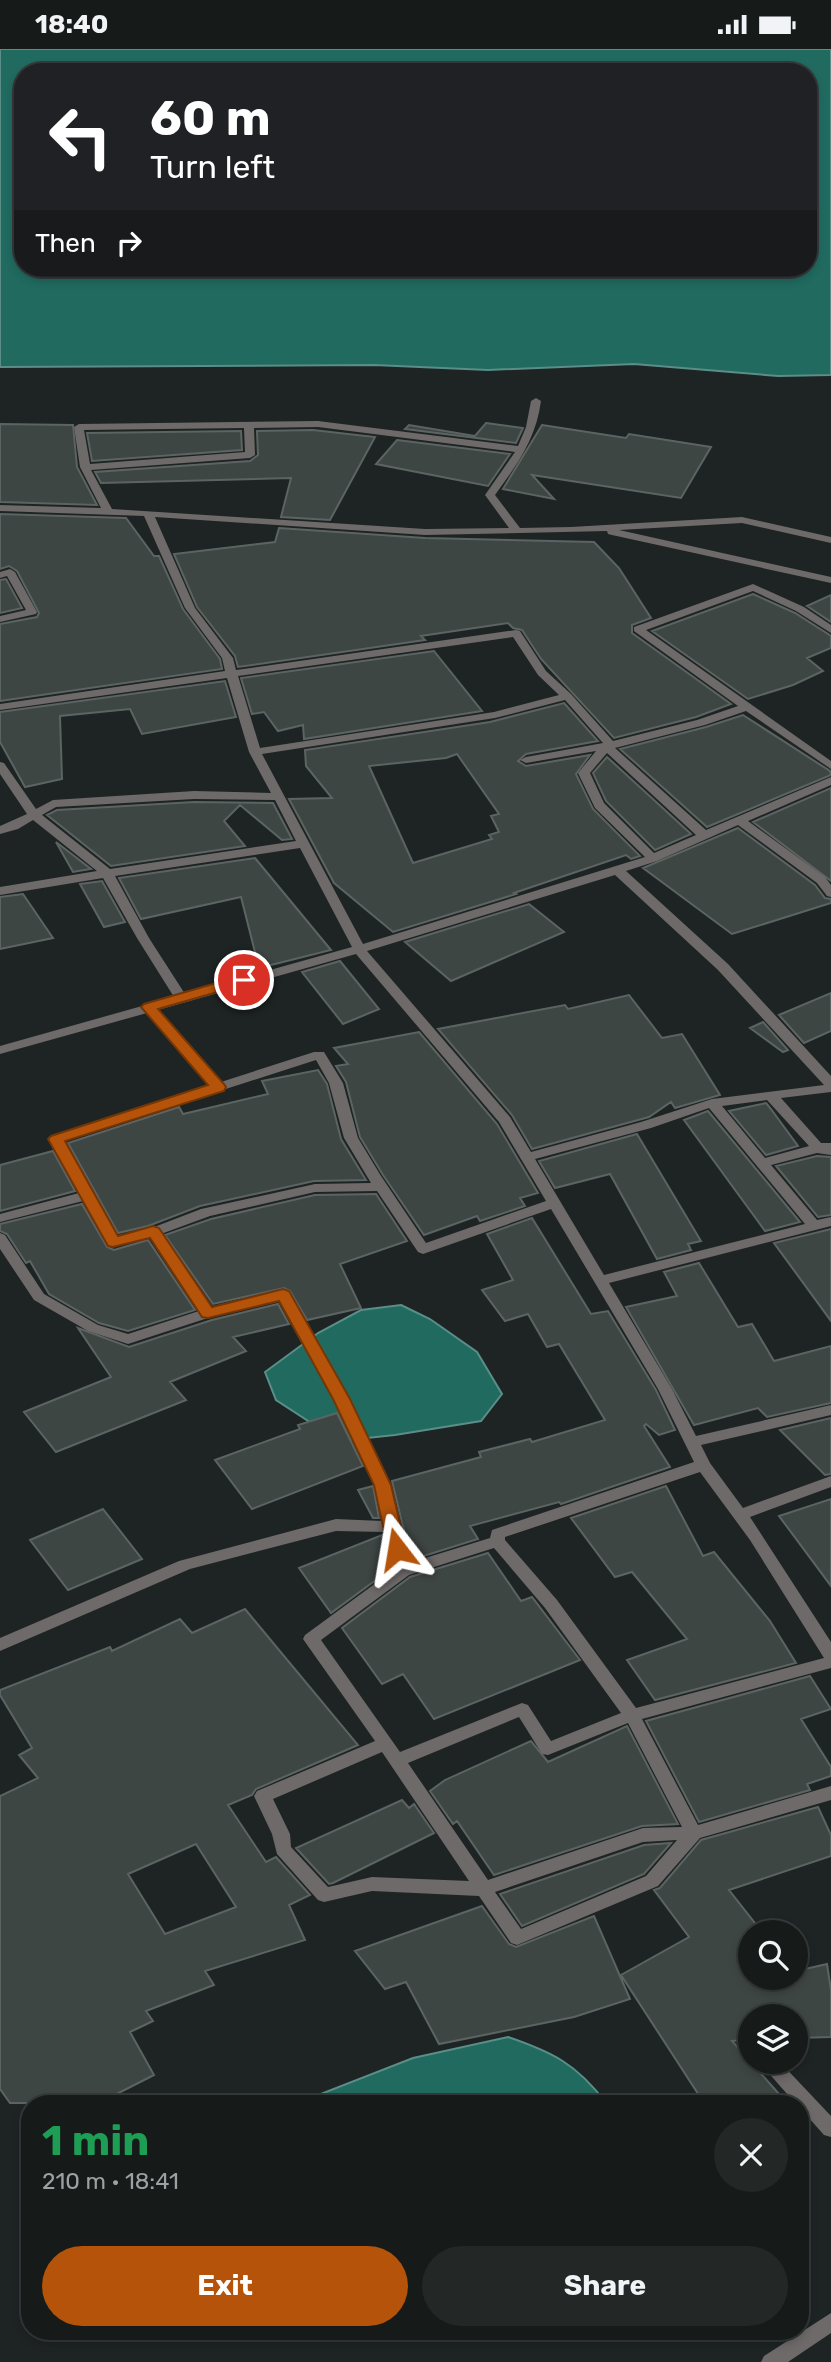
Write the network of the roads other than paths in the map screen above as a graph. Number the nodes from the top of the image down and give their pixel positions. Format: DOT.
graph roads {
  1 [pos="537,401"];
  2 [pos="249,425"];
  3 [pos="522,450"];
  4 [pos="85,467"];
  5 [pos="0,508"];
  6 [pos="108,511"];
  7 [pos="148,513"];
  8 [pos="597,529"];
  9 [pos="517,531"];
  10 [pos="831,540"];
  11 [pos="0,575"];
  12 [pos="831,580"];
  13 [pos="0,619"];
  14 [pos="831,630"];
  15 [pos="231,672"];
  16 [pos="567,696"];
  17 [pos="0,707"];
  18 [pos="746,707"];
  19 [pos="609,745"];
  20 [pos="256,753"];
  21 [pos="526,761"];
  22 [pos="0,765"];
  23 [pos="831,766"];
  24 [pos="831,782"];
  25 [pos="279,797"];
  26 [pos="34,815"];
  27 [pos="740,821"];
  28 [pos="0,831"];
  29 [pos="705,836"];
  30 [pos="303,844"];
  31 [pos="653,858"];
  32 [pos="618,870"];
  33 [pos="111,872"];
  34 [pos="826,878"];
  35 [pos="0,891"];
  36 [pos="831,893"];
  37 [pos="359,949"];
  38 [pos="181,998"];
  39 [pos="149,1007"];
  40 [pos="0,1050"];
  41 [pos="831,1086"];
  42 [pos="218,1087"];
  43 [pos="771,1096"];
  44 [pos="712,1103"];
  45 [pos="827,1148"];
  46 [pos="527,1157"];
  47 [pos="761,1163"];
  48 [pos="380,1187"];
  49 [pos="86,1196"];
  50 [pos="555,1203"];
  51 [pos="0,1218"];
  52 [pos="831,1221"];
  53 [pos="814,1226"];
  54 [pos="153,1231"];
  55 [pos="0,1238"];
  56 [pos="600,1280"];
  57 [pos="208,1313"];
  58 [pos="831,1410"];
  59 [pos="691,1442"];
  60 [pos="703,1465"];
  61 [pos="831,1481"];
  62 [pos="740,1514"];
  63 [pos="391,1527"];
  64 [pos="497,1542"];
  65 [pos="403,1571"];
  66 [pos="0,1645"];
  67 [pos="831,1655"];
  68 [pos="831,1662"];
  69 [pos="632,1715"];
  70 [pos="386,1743"];
  71 [pos="397,1760"];
  72 [pos="831,1793"];
  73 [pos="694,1833"];
  74 [pos="483,1889"];
  75 [pos="779,2074"];
  76 [pos="799,2095"];
  77 [pos="809,2106"];
  78 [pos="831,2129"];
  79 [pos="831,2322"];
  80 [pos="809,2337"];
  81 [pos="804,2340"];
  82 [pos="771,2362"];
  1 -- 3 [label="street"];
  2 -- 3 [label="street"];
  2 -- 4 [label="street"];
  2 -- 4 [label="street"];
  3 -- 9 [label="street"];
  4 -- 6 [label="street"];
  5 -- 6 [label="street"];
  6 -- 7 [label="street"];
  7 -- 9 [label="street"];
  7 -- 15 [label="street"];
  8 -- 9 [label="street"];
  8 -- 10 [label="street"];
  8 -- 12 [label="street"];
  11 -- 13 [label="street"];
  14 -- 18 [label="street"];
  15 -- 16 [label="street"];
  15 -- 17 [label="street"];
  15 -- 20 [label="street"];
  16 -- 19 [label="street"];
  16 -- 20 [label="street"];
  18 -- 19 [label="street"];
  18 -- 23 [label="street"];
  19 -- 21 [label="street"];
  19 -- 29 [label="street"];
  19 -- 31 [label="street"];
  20 -- 25 [label="street"];
  22 -- 26 [label="street"];
  24 -- 27 [label="street"];
  25 -- 26 [label="street"];
  25 -- 30 [label="street"];
  26 -- 28 [label="street"];
  26 -- 33 [label="street"];
  27 -- 29 [label="street"];
  27 -- 34 [label="street"];
  29 -- 31 [label="street"];
  30 -- 33 [label="street"];
  30 -- 37 [label="street"];
  31 -- 32 [label="street"];
  32 -- 37 [label="street"];
  32 -- 41 [label="street"];
  33 -- 35 [label="street"];
  33 -- 38 [label="street"];
  34 -- 36 [label="street"];
  37 -- 38 [label="street"];
  37 -- 46 [label="street"];
  38 -- 39 [label="street"];
  39 -- 40 [label="street"];
  39 -- 42 [label="street"];
  41 -- 43 [label="street"];
  42 -- 48 [label="street"];
  42 -- 49 [label="street"];
  43 -- 44 [label="street"];
  43 -- 45 [label="street"];
  44 -- 46 [label="street"];
  44 -- 47 [label="street"];
  45 -- 47 [label="street"];
  46 -- 50 [label="street"];
  47 -- 53 [label="street"];
  48 -- 50 [label="street"];
  48 -- 54 [label="street"];
  49 -- 51 [label="street"];
  49 -- 54 [label="street"];
  50 -- 56 [label="street"];
  52 -- 53 [label="street"];
  53 -- 56 [label="street"];
  54 -- 57 [label="street"];
  55 -- 57 [label="street"];
  56 -- 59 [label="street"];
  57 -- 63 [label="street"];
  58 -- 59 [label="street"];
  59 -- 60 [label="street"];
  60 -- 62 [label="street"];
  60 -- 64 [label="street"];
  61 -- 62 [label="street"];
  62 -- 67 [label="street"];
  63 -- 65 [label="street"];
  63 -- 66 [label="street"];
  64 -- 65 [label="street"];
  64 -- 69 [label="street"];
  65 -- 70 [label="street"];
  68 -- 69 [label="street"];
  69 -- 71 [label="street"];
  69 -- 73 [label="street"];
  70 -- 71 [label="street"];
  70 -- 74 [label="street"];
  71 -- 74 [label="street"];
  72 -- 73 [label="street"];
  73 -- 74 [label="street"];
  73 -- 74 [label="street"];
  75 -- 76 [label="street"];
  77 -- 78 [label="street"];
  79 -- 80 [label="street"];
  81 -- 82 [label="street"];
}
